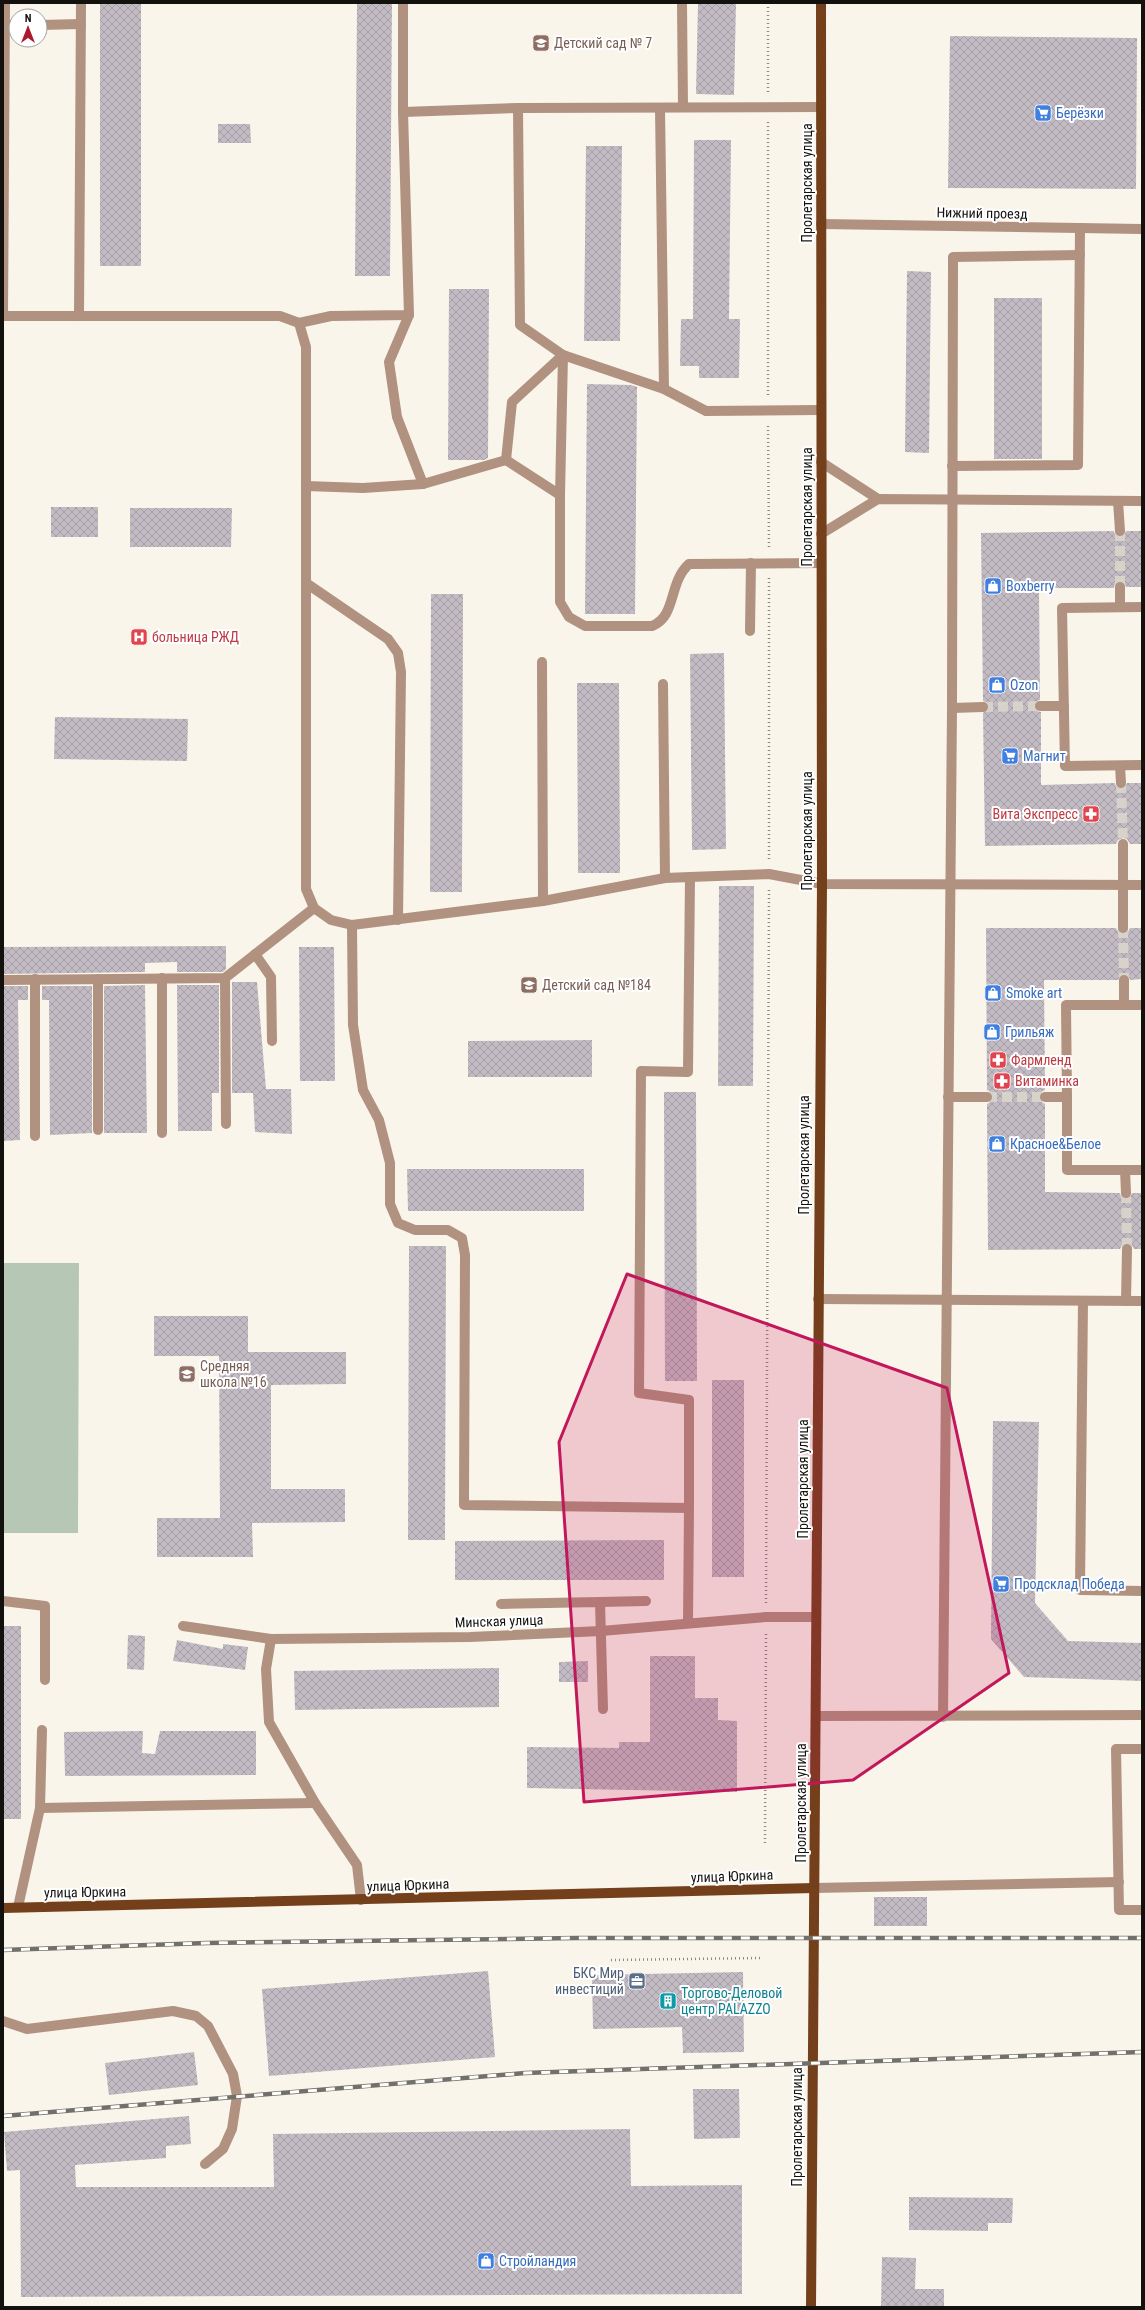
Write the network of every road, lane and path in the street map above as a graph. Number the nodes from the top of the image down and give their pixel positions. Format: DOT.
graph roads {
  1 [pos="5,3"];
  2 [pos="81,3"];
  3 [pos="403,3"];
  4 [pos="682,3"];
  5 [pos="768,3"];
  6 [pos="822,3"];
  7 [pos="48,24"];
  8 [pos="81,24"];
  9 [pos="5,25"];
  10 [pos="683,107"];
  11 [pos="821,107"];
  12 [pos="518,108"];
  13 [pos="660,108"];
  14 [pos="768,108"];
  15 [pos="403,112"];
  16 [pos="821,224"];
  17 [pos="1080,228"];
  18 [pos="1142,229"];
  19 [pos="1080,255"];
  20 [pos="408,315"];
  21 [pos="3,316"];
  22 [pos="79,316"];
  23 [pos="300,323"];
  24 [pos="563,355"];
  25 [pos="664,389"];
  26 [pos="820,410"];
  27 [pos="768,411"];
  28 [pos="506,460"];
  29 [pos="821,462"];
  30 [pos="952,466"];
  31 [pos="423,484"];
  32 [pos="306,486"];
  33 [pos="560,495"];
  34 [pos="878,499"];
  35 [pos="952,500"];
  36 [pos="1118,501"];
  37 [pos="1142,501"];
  38 [pos="1120,531"];
  39 [pos="821,534"];
  40 [pos="769,562"];
  41 [pos="750,563"];
  42 [pos="821,563"];
  43 [pos="306,583"];
  44 [pos="1120,588"];
  45 [pos="1142,607"];
  46 [pos="1120,608"];
  47 [pos="750,631"];
  48 [pos="542,662"];
  49 [pos="662,684"];
  50 [pos="1040,706"];
  51 [pos="1064,706"];
  52 [pos="983,707"];
  53 [pos="952,708"];
  54 [pos="1142,765"];
  55 [pos="1120,766"];
  56 [pos="1121,783"];
  57 [pos="1123,844"];
  58 [pos="769,874"];
  59 [pos="690,876"];
  60 [pos="665,878"];
  61 [pos="822,884"];
  62 [pos="949,885"];
  63 [pos="1123,885"];
  64 [pos="1142,885"];
  65 [pos="543,901"];
  66 [pos="314,908"];
  67 [pos="398,920"];
  68 [pos="352,925"];
  69 [pos="1123,928"];
  70 [pos="255,954"];
  71 [pos="162,978"];
  72 [pos="225,978"];
  73 [pos="35,979"];
  74 [pos="98,979"];
  75 [pos="3,980"];
  76 [pos="1124,980"];
  77 [pos="1124,1005"];
  78 [pos="1142,1005"];
  79 [pos="272,1040"];
  80 [pos="948,1097"];
  81 [pos="987,1097"];
  82 [pos="1045,1097"];
  83 [pos="1067,1097"];
  84 [pos="226,1124"];
  85 [pos="98,1130"];
  86 [pos="162,1133"];
  87 [pos="35,1136"];
  88 [pos="1125,1170"];
  89 [pos="1142,1170"];
  90 [pos="1126,1193"];
  91 [pos="1127,1249"];
  92 [pos="818,1299"];
  93 [pos="946,1300"];
  94 [pos="1083,1301"];
  95 [pos="1126,1301"];
  96 [pos="1142,1301"];
  97 [pos="689,1508"];
  98 [pos="1142,1591"];
  99 [pos="3,1601"];
  100 [pos="646,1601"];
  101 [pos="600,1602"];
  102 [pos="501,1604"];
  103 [pos="766,1617"];
  104 [pos="816,1617"];
  105 [pos="688,1623"];
  106 [pos="183,1626"];
  107 [pos="601,1631"];
  108 [pos="271,1639"];
  109 [pos="45,1680"];
  110 [pos="604,1709"];
  111 [pos="1142,1715"];
  112 [pos="816,1716"];
  113 [pos="943,1717"];
  114 [pos="42,1730"];
  115 [pos="1142,1749"];
  116 [pos="315,1803"];
  117 [pos="40,1808"];
  118 [pos="765,1843"];
  119 [pos="1119,1882"];
  120 [pos="814,1888"];
  121 [pos="362,1900"];
  122 [pos="18,1907"];
  123 [pos="3,1908"];
  124 [pos="1142,1910"];
  125 [pos="761,1958"];
  126 [pos="612,1960"];
  127 [pos="3,2021"];
  128 [pos="205,2164"];
  129 [pos="811,2307"];
  1 -- 9 [label="street"];
  2 -- 8 [label="street"];
  3 -- 15 [label="street"];
  4 -- 10 [label="street"];
  5 -- 14 [label="path"];
  6 -- 11 [label="main road, Пролетарская улица"];
  7 -- 8 [label="street"];
  8 -- 22 [label="street"];
  9 -- 21 [label="street"];
  10 -- 13 [label="street"];
  10 -- 14 [label="street"];
  11 -- 14 [label="street"];
  11 -- 16 [label="main road, Пролетарская улица"];
  12 -- 13 [label="street"];
  12 -- 15 [label="street"];
  12 -- 24 [label="street"];
  13 -- 25 [label="street"];
  14 -- 27 [label="path"];
  15 -- 20 [label="street"];
  16 -- 17 [label="street, Нижний проезд"];
  16 -- 26 [label="main road, Пролетарская улица"];
  17 -- 18 [label="street, Нижний проезд"];
  17 -- 19 [label="street"];
  19 -- 30 [label="street"];
  19 -- 30 [label="street"];
  20 -- 23 [label="street"];
  20 -- 31 [label="street"];
  21 -- 22 [label="street"];
  22 -- 23 [label="street"];
  23 -- 32 [label="street"];
  24 -- 25 [label="street"];
  24 -- 28 [label="street"];
  24 -- 33 [label="street"];
  25 -- 27 [label="street"];
  26 -- 27 [label="street"];
  26 -- 29 [label="main road, Пролетарская улица"];
  27 -- 40 [label="path"];
  28 -- 31 [label="street"];
  28 -- 33 [label="street"];
  29 -- 34 [label="street"];
  29 -- 39 [label="main road, Пролетарская улица"];
  30 -- 35 [label="street"];
  31 -- 32 [label="street"];
  32 -- 43 [label="street"];
  33 -- 41 [label="street"];
  34 -- 35 [label="street"];
  34 -- 39 [label="street"];
  35 -- 36 [label="street"];
  35 -- 53 [label="street"];
  36 -- 37 [label="street"];
  36 -- 38 [label="street"];
  39 -- 42 [label="main road, Пролетарская улица"];
  40 -- 41 [label="street"];
  40 -- 42 [label="street"];
  40 -- 58 [label="path"];
  41 -- 47 [label="street"];
  42 -- 61 [label="main road, Пролетарская улица"];
  43 -- 66 [label="street"];
  43 -- 67 [label="street"];
  44 -- 46 [label="street"];
  45 -- 46 [label="street"];
  46 -- 51 [label="street"];
  48 -- 65 [label="street"];
  49 -- 60 [label="street"];
  50 -- 51 [label="street"];
  51 -- 55 [label="street"];
  52 -- 53 [label="street"];
  53 -- 62 [label="street"];
  54 -- 55 [label="street"];
  55 -- 56 [label="street"];
  57 -- 63 [label="street"];
  58 -- 59 [label="street"];
  58 -- 61 [label="street"];
  58 -- 103 [label="path"];
  59 -- 60 [label="street"];
  59 -- 97 [label="street"];
  60 -- 65 [label="street"];
  61 -- 62 [label="street"];
  61 -- 92 [label="main road, Пролетарская улица"];
  62 -- 63 [label="street"];
  62 -- 80 [label="street"];
  63 -- 64 [label="street"];
  63 -- 69 [label="street"];
  65 -- 67 [label="street"];
  66 -- 68 [label="street"];
  66 -- 70 [label="street"];
  67 -- 68 [label="street"];
  68 -- 97 [label="street"];
  70 -- 72 [label="street"];
  70 -- 79 [label="street"];
  71 -- 72 [label="street"];
  71 -- 74 [label="street"];
  71 -- 86 [label="street"];
  72 -- 84 [label="street"];
  73 -- 74 [label="street"];
  73 -- 75 [label="street"];
  73 -- 87 [label="street"];
  74 -- 85 [label="street"];
  76 -- 77 [label="street"];
  77 -- 78 [label="street"];
  77 -- 83 [label="street"];
  80 -- 81 [label="street"];
  80 -- 93 [label="street"];
  82 -- 83 [label="street"];
  83 -- 88 [label="street"];
  88 -- 89 [label="street"];
  88 -- 90 [label="street"];
  91 -- 95 [label="street"];
  92 -- 93 [label="street"];
  92 -- 104 [label="main road, Пролетарская улица"];
  93 -- 94 [label="street"];
  93 -- 113 [label="street"];
  94 -- 95 [label="street"];
  94 -- 98 [label="street"];
  95 -- 96 [label="street"];
  97 -- 105 [label="street"];
  99 -- 109 [label="street"];
  100 -- 101 [label="street"];
  101 -- 102 [label="street"];
  101 -- 107 [label="street"];
  103 -- 104 [label="street, Минская улица"];
  103 -- 105 [label="street, Минская улица"];
  103 -- 118 [label="path"];
  104 -- 112 [label="main road, Пролетарская улица"];
  105 -- 107 [label="street, Минская улица"];
  106 -- 108 [label="street, Минская улица"];
  107 -- 108 [label="street, Минская улица"];
  107 -- 110 [label="street"];
  108 -- 116 [label="street"];
  111 -- 113 [label="street"];
  112 -- 113 [label="street"];
  112 -- 120 [label="main road, Пролетарская улица"];
  114 -- 117 [label="street"];
  115 -- 119 [label="street"];
  116 -- 117 [label="street"];
  116 -- 121 [label="street"];
  117 -- 122 [label="street"];
  119 -- 120 [label="street"];
  119 -- 124 [label="street"];
  120 -- 121 [label="main road, улица Юркина"];
  120 -- 129 [label="main road, Пролетарская улица"];
  121 -- 122 [label="main road, улица Юркина"];
  122 -- 123 [label="main road, улица Юркина"];
  125 -- 126 [label="path"];
  127 -- 128 [label="street"];
}
